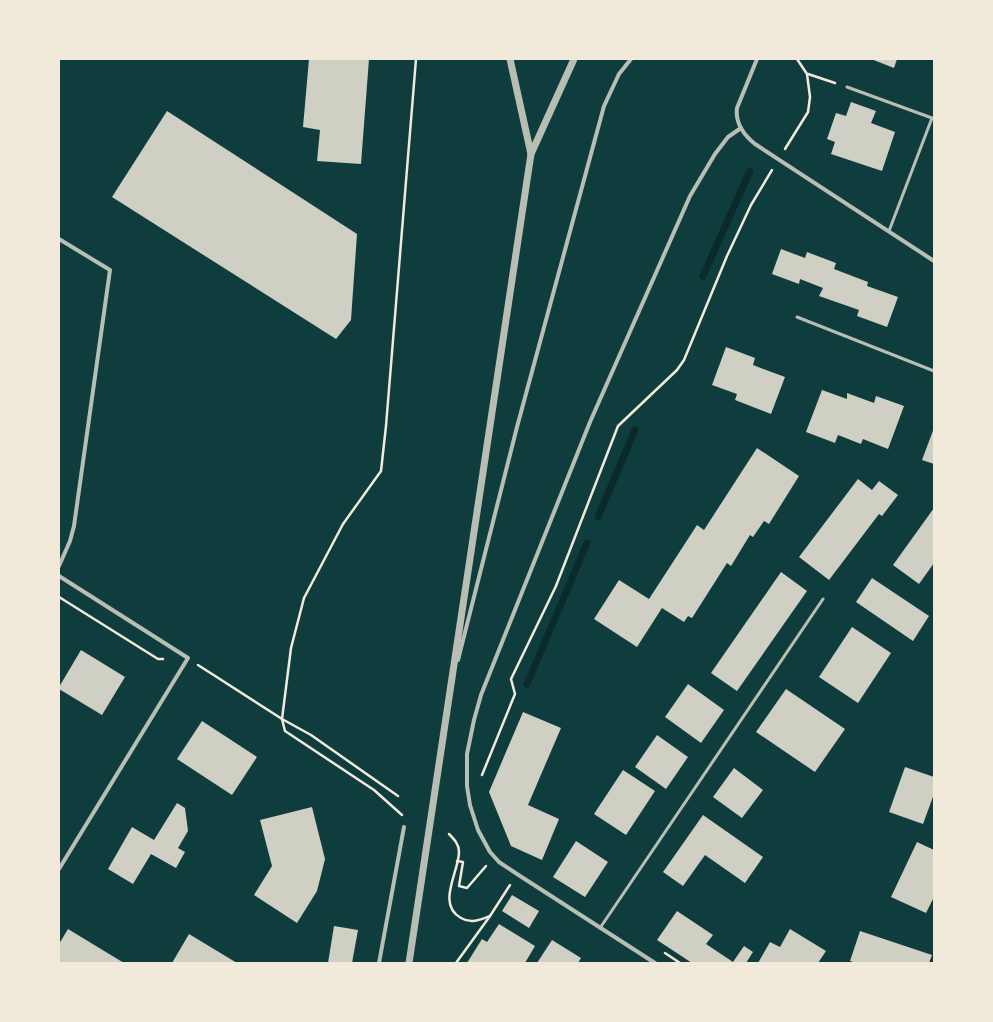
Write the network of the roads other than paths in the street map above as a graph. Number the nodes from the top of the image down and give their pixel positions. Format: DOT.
graph roads {
  1 [pos="510,59"];
  2 [pos="574,59"];
  3 [pos="630,59"];
  4 [pos="757,59"];
  5 [pos="847,87"];
  6 [pos="933,118"];
  7 [pos="741,128"];
  8 [pos="531,154"];
  9 [pos="889,231"];
  10 [pos="59,239"];
  11 [pos="934,261"];
  12 [pos="797,317"];
  13 [pos="934,371"];
  14 [pos="59,566"];
  15 [pos="59,576"];
  16 [pos="823,599"];
  17 [pos="451,686"];
  18 [pos="404,826"];
  19 [pos="59,869"];
  20 [pos="600,928"];
  21 [pos="379,963"];
  22 [pos="409,963"];
  23 [pos="655,963"];
  1 -- 8 [label="street"];
  2 -- 8 [label="street"];
  3 -- 17 [label="street"];
  4 -- 7 [label="street"];
  5 -- 6 [label="lane"];
  6 -- 9 [label="lane"];
  7 -- 9 [label="street"];
  7 -- 20 [label="street"];
  8 -- 17 [label="street"];
  9 -- 11 [label="street"];
  10 -- 14 [label="street"];
  12 -- 13 [label="lane"];
  15 -- 19 [label="street"];
  16 -- 20 [label="lane"];
  17 -- 22 [label="street"];
  18 -- 21 [label="street"];
  20 -- 23 [label="street"];
}
